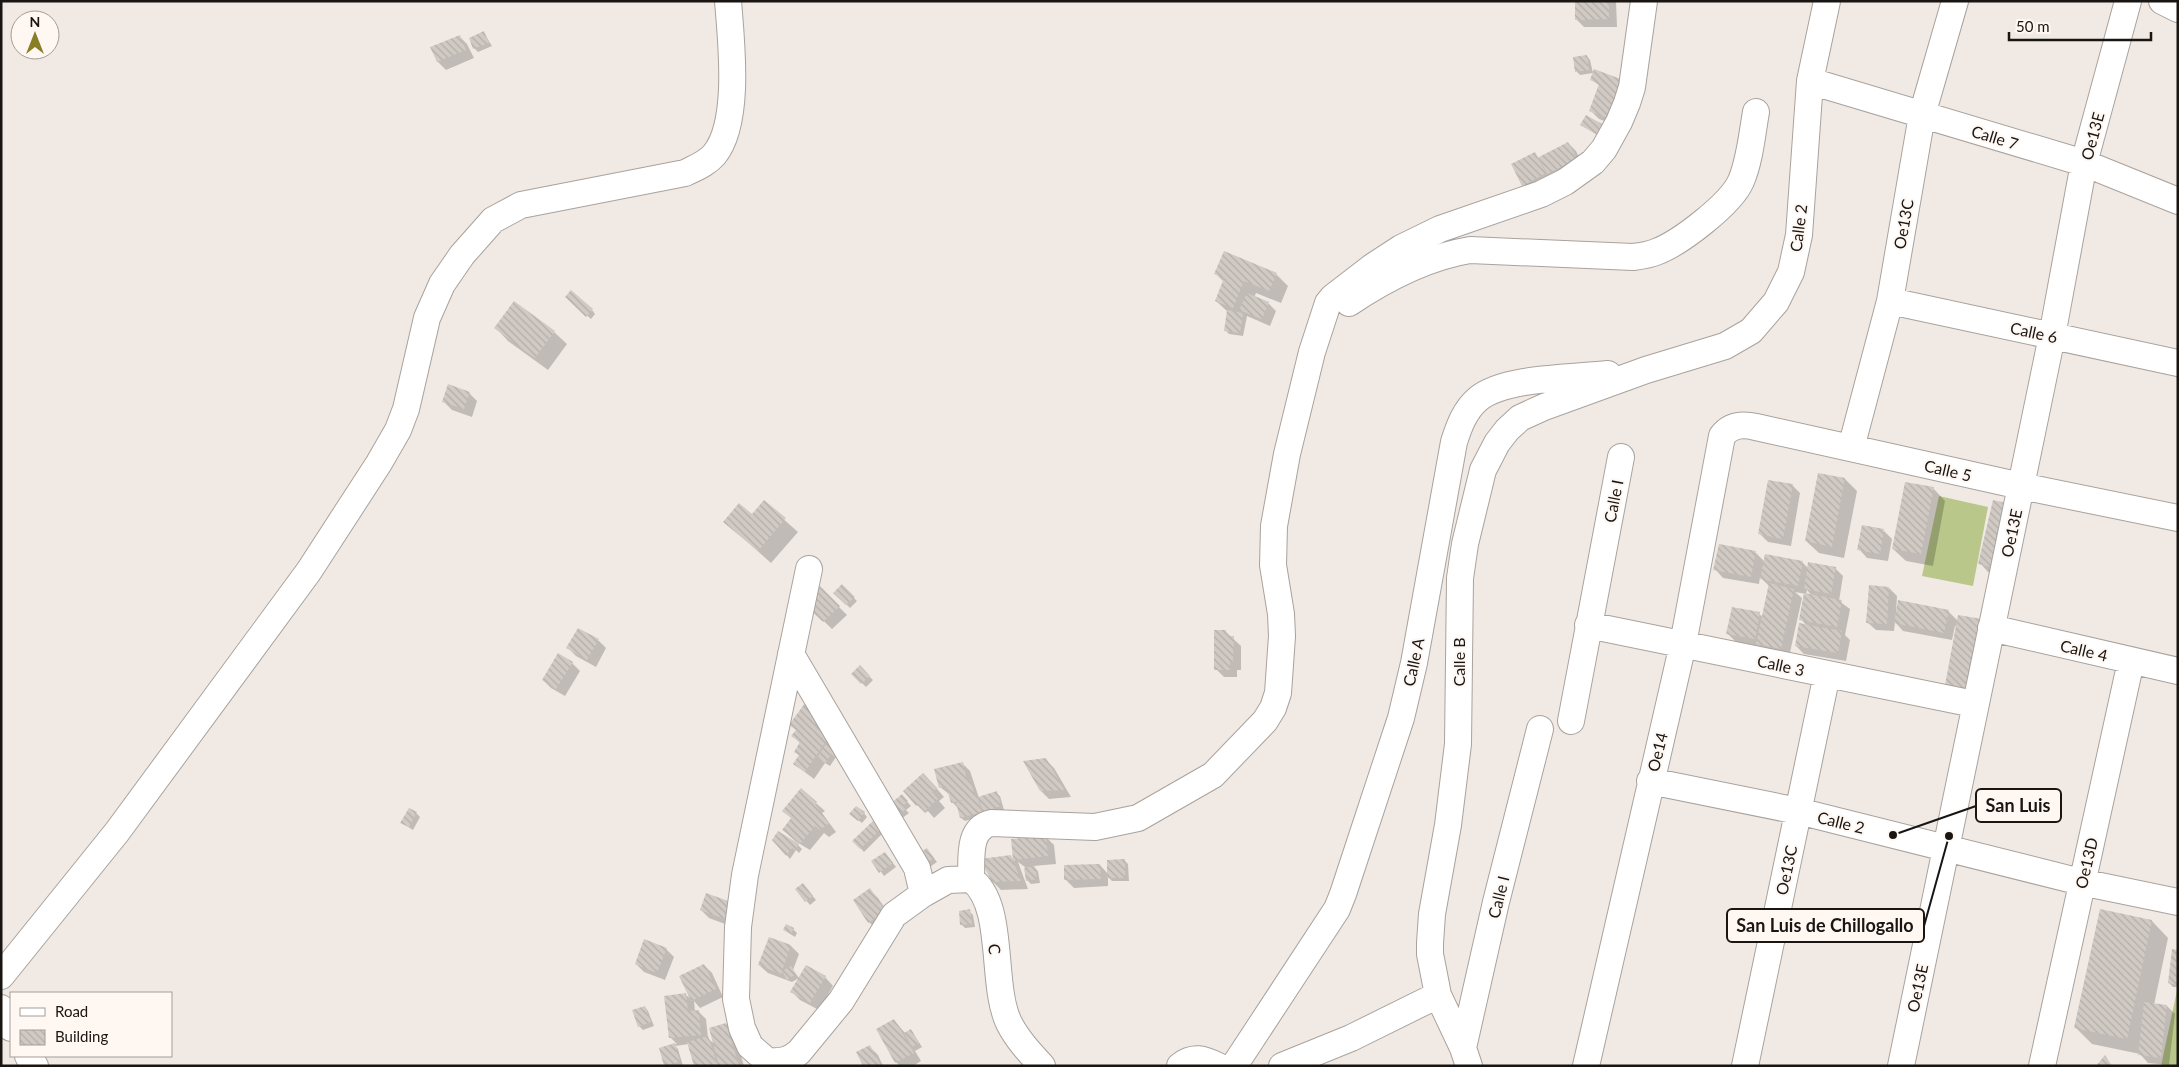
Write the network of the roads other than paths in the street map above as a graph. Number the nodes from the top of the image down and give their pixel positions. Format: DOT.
graph roads {
  1 [pos="728,1"];
  2 [pos="1644,1"];
  3 [pos="1827,1"];
  4 [pos="1955,1"];
  5 [pos="2128,1"];
  6 [pos="2162,1"];
  7 [pos="2178,9"];
  8 [pos="1810,81"];
  9 [pos="1756,112"];
  10 [pos="1922,115"];
  11 [pos="2084,163"];
  12 [pos="2178,201"];
  13 [pos="1890,301"];
  14 [pos="1321,321"];
  15 [pos="2052,336"];
  16 [pos="2178,363"];
  17 [pos="1646,370"];
  18 [pos="1722,436"];
  19 [pos="1851,448"];
  20 [pos="1621,457"];
  21 [pos="2021,486"];
  22 [pos="2178,518"];
  23 [pos="809,569"];
  24 [pos="1588,625"];
  25 [pos="1991,628"];
  26 [pos="1683,644"];
  27 [pos="791,654"];
  28 [pos="2131,660"];
  29 [pos="2178,671"];
  30 [pos="1827,674"];
  31 [pos="1974,704"];
  32 [pos="1571,721"];
  33 [pos="1540,729"];
  34 [pos="1650,781"];
  35 [pos="1798,811"];
  36 [pos="1947,848"];
  37 [pos="971,878"];
  38 [pos="2081,882"];
  39 [pos="923,894"];
  40 [pos="2178,902"];
  41 [pos="1,976"];
  42 [pos="1438,995"];
  43 [pos="1,1008"];
  44 [pos="10,1026"];
  45 [pos="1466,1057"];
  46 [pos="1042,1066"];
  47 [pos="1180,1066"];
  48 [pos="1218,1066"];
  49 [pos="1234,1066"];
  50 [pos="1282,1066"];
  51 [pos="1586,1066"];
  52 [pos="1746,1066"];
  53 [pos="1901,1066"];
  54 [pos="2042,1066"];
  1 -- 41 [label="street"];
  2 -- 14 [label="street"];
  3 -- 8 [label="street, Calle 2"];
  4 -- 10 [label="street, Oe13C"];
  5 -- 11 [label="street, Oe13E"];
  6 -- 7 [label="street"];
  8 -- 10 [label="street, Calle 7"];
  8 -- 17 [label="street, Calle 2"];
  9 -- 14 [label="street"];
  10 -- 11 [label="street, Calle 7"];
  10 -- 13 [label="street, Oe13C"];
  11 -- 12 [label="street, Calle 7"];
  11 -- 15 [label="street, Oe13E"];
  13 -- 15 [label="street, Calle 6"];
  13 -- 19 [label="street, Oe13C"];
  14 -- 37 [label="street"];
  15 -- 16 [label="street, Calle 6"];
  15 -- 21 [label="street, Oe13E"];
  17 -- 42 [label="street, Calle B"];
  17 -- 49 [label="street, Calle A"];
  18 -- 19 [label="street, Calle 5"];
  18 -- 26 [label="street, Oe14"];
  19 -- 21 [label="street, Calle 5"];
  20 -- 24 [label="street, Calle I"];
  21 -- 22 [label="street, Calle 5"];
  21 -- 25 [label="street, Oe13E"];
  23 -- 27 [label="street"];
  24 -- 26 [label="street, Calle 3"];
  24 -- 32 [label="street, Calle I"];
  25 -- 28 [label="street, Calle 4"];
  25 -- 31 [label="street, Oe13E"];
  26 -- 30 [label="street, Calle 3"];
  26 -- 34 [label="street, Oe14"];
  27 -- 39 [label="street"];
  27 -- 39 [label="street"];
  28 -- 29 [label="street, Calle 4"];
  28 -- 38 [label="street, Oe13D"];
  30 -- 31 [label="street, Calle 3"];
  30 -- 35 [label="street, Oe13C"];
  31 -- 36 [label="street, Oe13E"];
  33 -- 45 [label="street, Calle I"];
  34 -- 35 [label="street, Calle 2"];
  34 -- 51 [label="street, Oe14"];
  35 -- 36 [label="street, Calle 2"];
  35 -- 52 [label="street, Oe13C"];
  36 -- 38 [label="street, Calle 2"];
  36 -- 53 [label="street, Oe13E"];
  37 -- 39 [label="street"];
  37 -- 46 [label="street, C"];
  38 -- 40 [label="street, Calle 2"];
  38 -- 54 [label="street, Oe13D"];
  42 -- 45 [label="street, Calle B"];
  42 -- 50 [label="street"];
  43 -- 44 [label="street"];
  47 -- 48 [label="street"];
}
